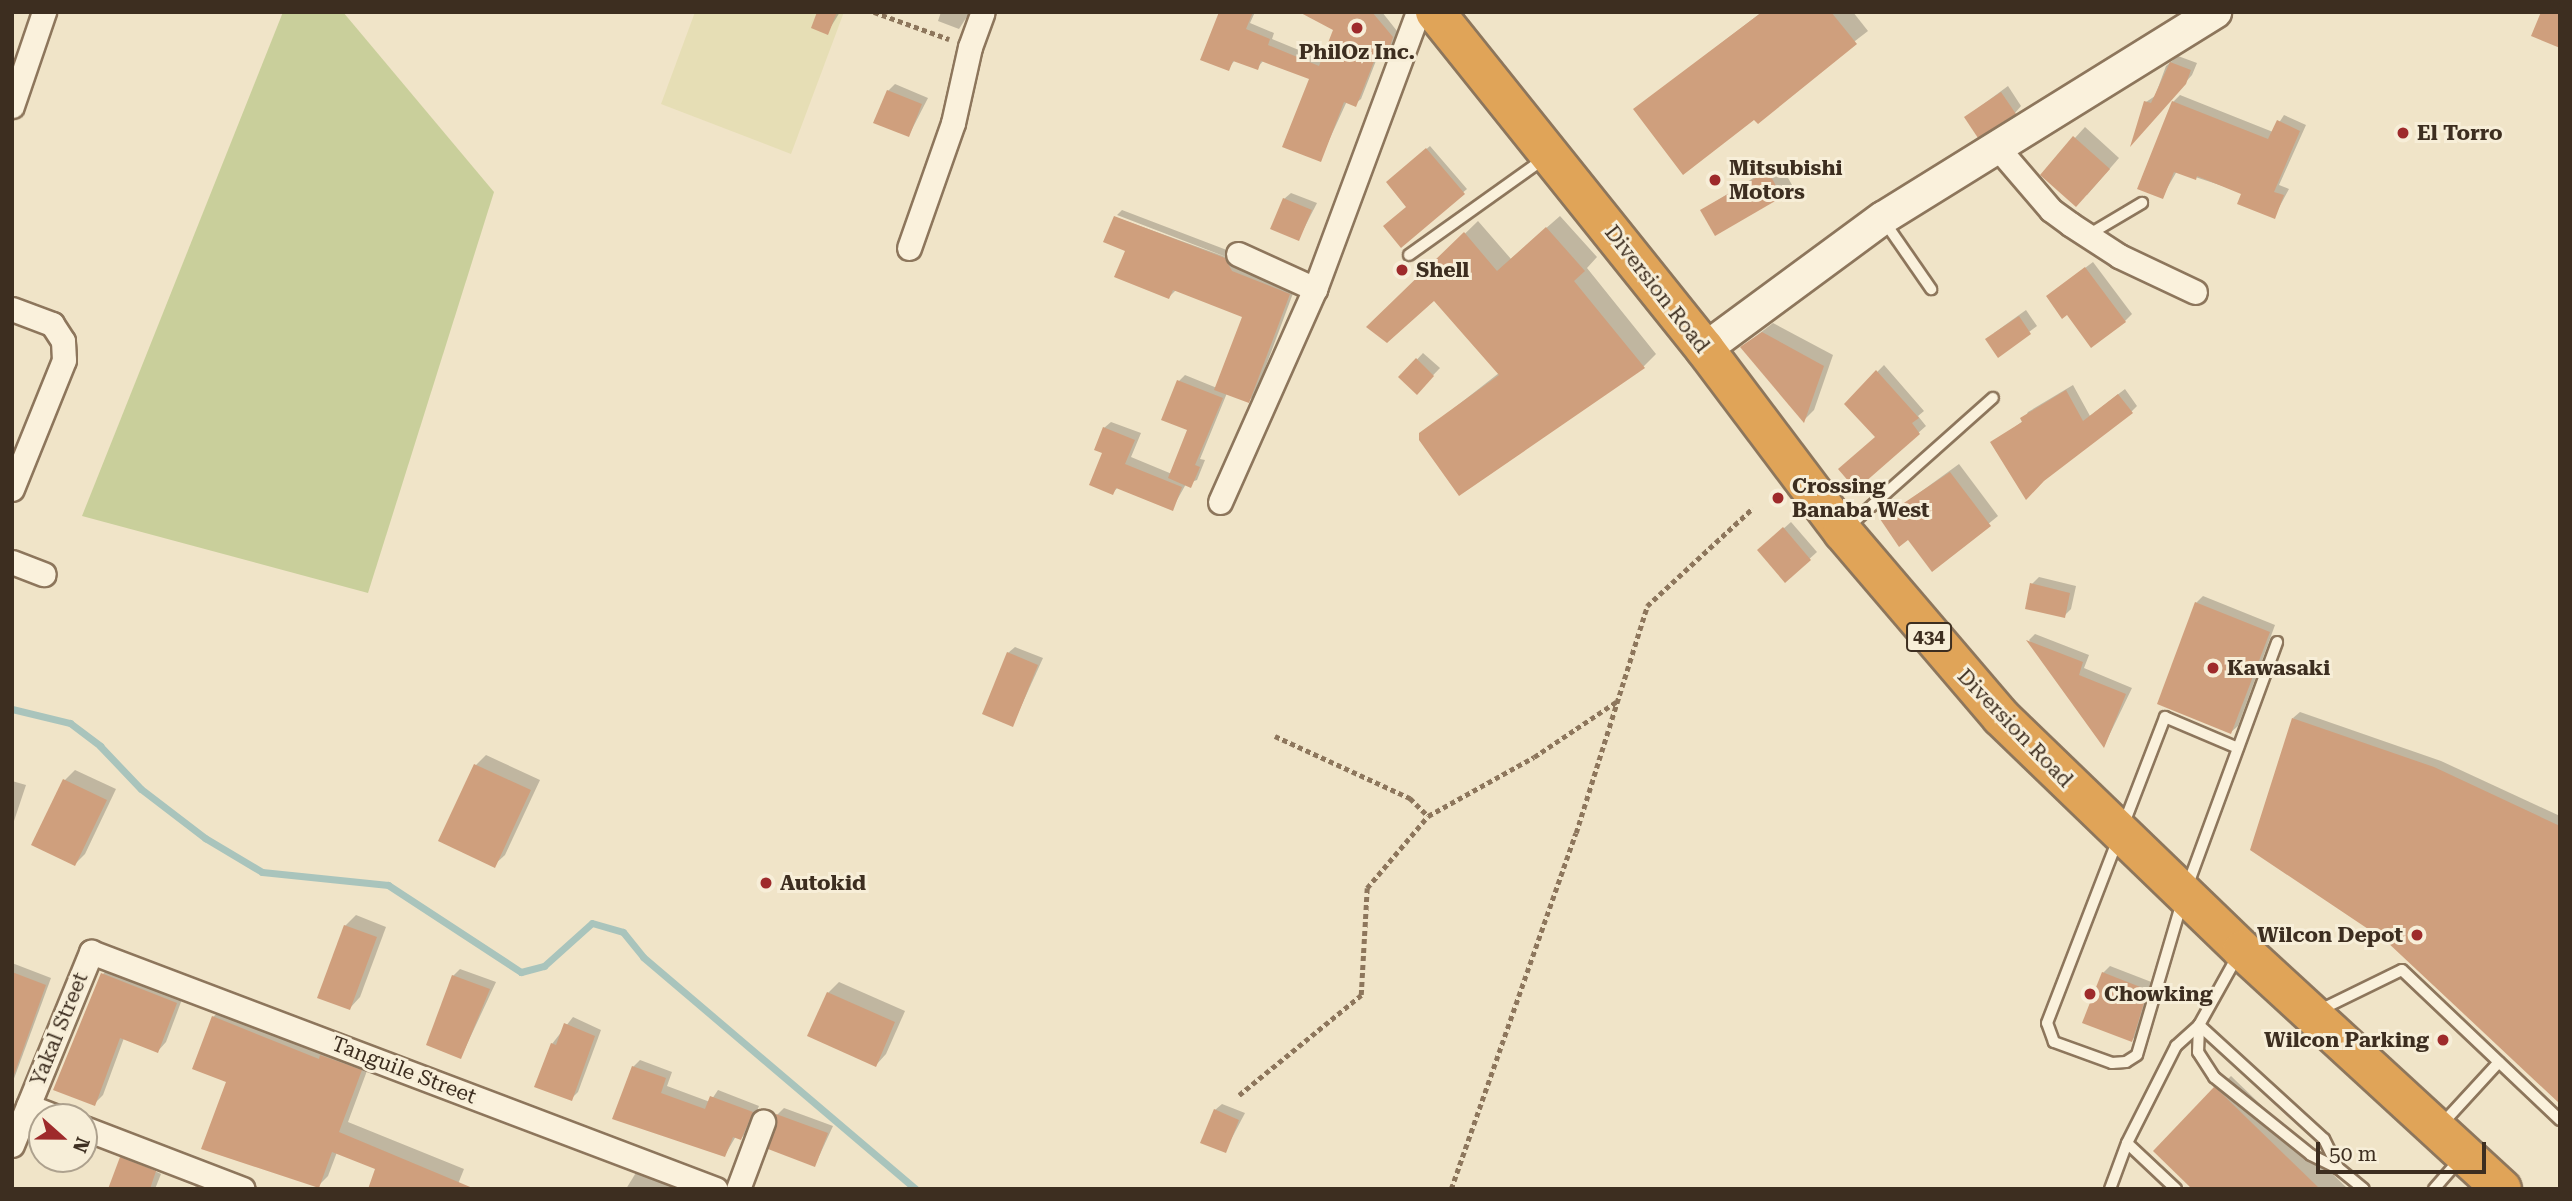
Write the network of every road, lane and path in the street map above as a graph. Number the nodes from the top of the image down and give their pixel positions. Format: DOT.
graph roads {
  1 [pos="44,12"];
  2 [pos="874,12"];
  3 [pos="983,12"];
  4 [pos="1418,12"];
  5 [pos="1435,12"];
  6 [pos="2215,12"];
  7 [pos="970,47"];
  8 [pos="12,106"];
  9 [pos="1997,147"];
  10 [pos="1550,155"];
  11 [pos="2142,203"];
  12 [pos="1883,218"];
  13 [pos="2088,235"];
  14 [pos="909,248"];
  15 [pos="1238,254"];
  16 [pos="1409,255"];
  17 [pos="1315,289"];
  18 [pos="1931,289"];
  19 [pos="2195,292"];
  20 [pos="12,309"];
  21 [pos="1705,349"];
  22 [pos="1993,398"];
  23 [pos="12,489"];
  24 [pos="1220,502"];
  25 [pos="1753,508"];
  26 [pos="1843,532"];
  27 [pos="12,562"];
  28 [pos="44,574"];
  29 [pos="2277,642"];
  30 [pos="1616,702"];
  31 [pos="1275,736"];
  32 [pos="2238,748"];
  33 [pos="1428,816"];
  34 [pos="2121,832"];
  35 [pos="2185,892"];
  36 [pos="2242,950"];
  37 [pos="91,951"];
  38 [pos="2311,1014"];
  39 [pos="2199,1025"];
  40 [pos="2499,1062"];
  41 [pos="1239,1095"];
  42 [pos="29,1103"];
  43 [pos="28,1106"];
  44 [pos="2560,1120"];
  45 [pos="763,1122"];
  46 [pos="98,1133"];
  47 [pos="2451,1141"];
  48 [pos="2127,1143"];
  49 [pos="12,1145"];
  50 [pos="2338,1168"];
  51 [pos="243,1189"];
  52 [pos="716,1189"];
  53 [pos="738,1189"];
  54 [pos="1451,1189"];
  55 [pos="2110,1189"];
  56 [pos="2176,1189"];
  57 [pos="2364,1189"];
  58 [pos="2434,1189"];
  59 [pos="2502,1189"];
  1 -- 8 [label="street"];
  2 -- 7 [label="path"];
  3 -- 7 [label="street"];
  4 -- 17 [label="street"];
  5 -- 10 [label="highway, Diversion Road / 434"];
  6 -- 9 [label="street"];
  7 -- 14 [label="street"];
  9 -- 12 [label="street"];
  9 -- 13 [label="street"];
  10 -- 16 [label="lane"];
  10 -- 21 [label="highway, Diversion Road / 434"];
  11 -- 13 [label="lane"];
  12 -- 18 [label="lane"];
  12 -- 21 [label="street"];
  13 -- 19 [label="street"];
  15 -- 17 [label="street"];
  17 -- 24 [label="street"];
  20 -- 23 [label="street"];
  21 -- 26 [label="highway, Diversion Road / 434"];
  22 -- 26 [label="lane"];
  25 -- 30 [label="path"];
  26 -- 34 [label="highway, Diversion Road / 434"];
  27 -- 28 [label="street"];
  29 -- 32 [label="lane"];
  30 -- 33 [label="path"];
  30 -- 54 [label="path"];
  31 -- 33 [label="path"];
  32 -- 34 [label="lane"];
  32 -- 35 [label="lane"];
  33 -- 41 [label="path"];
  34 -- 35 [label="highway, Diversion Road / 434"];
  34 -- 35 [label="lane"];
  35 -- 36 [label="highway, Diversion Road / 434"];
  36 -- 38 [label="highway, Diversion Road / 434"];
  36 -- 39 [label="lane"];
  37 -- 42 [label="street, Yakal Street"];
  37 -- 52 [label="street, Tanguile Street"];
  38 -- 40 [label="lane"];
  38 -- 47 [label="highway, Diversion Road / 434"];
  39 -- 48 [label="lane"];
  39 -- 50 [label="lane"];
  39 -- 50 [label="lane"];
  40 -- 44 [label="lane"];
  40 -- 47 [label="lane"];
  43 -- 49 [label="street, Yakal Street"];
  45 -- 53 [label="street"];
  46 -- 51 [label="street"];
  47 -- 58 [label="lane"];
  47 -- 59 [label="highway, Diversion Road / 434"];
  48 -- 55 [label="lane"];
  48 -- 56 [label="lane"];
  50 -- 57 [label="lane"];
}
